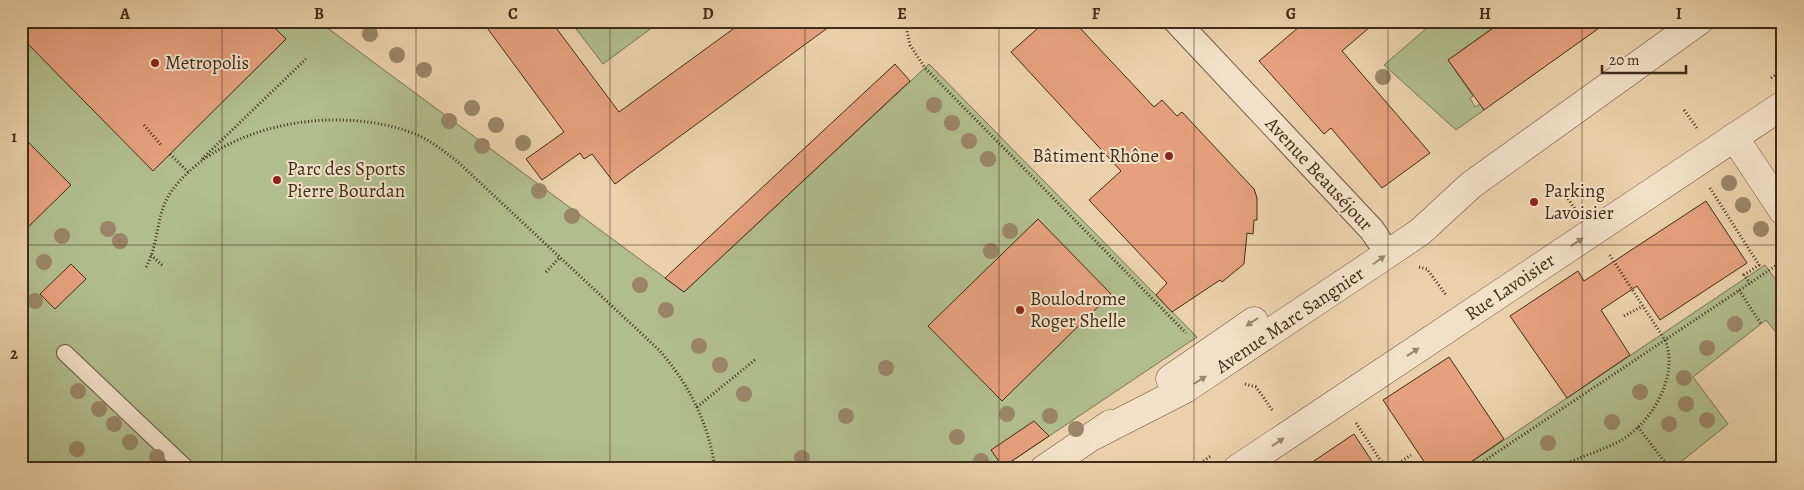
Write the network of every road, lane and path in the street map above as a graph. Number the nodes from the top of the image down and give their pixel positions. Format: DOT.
graph roads {
  1 [pos="905,21"];
  2 [pos="1176,21"];
  3 [pos="1699,21"];
  4 [pos="306,59"];
  5 [pos="1783,105"];
  6 [pos="144,125"];
  7 [pos="1734,137"];
  8 [pos="162,146"];
  9 [pos="170,154"];
  10 [pos="1694,164"];
  11 [pos="188,173"];
  12 [pos="1783,211"];
  13 [pos="1593,231"];
  14 [pos="1383,246"];
  15 [pos="151,255"];
  16 [pos="560,257"];
  17 [pos="1783,261"];
  18 [pos="163,266"];
  19 [pos="146,268"];
  20 [pos="546,272"];
  21 [pos="1750,283"];
  22 [pos="1739,290"];
  23 [pos="1643,306"];
  24 [pos="1624,316"];
  25 [pos="1463,318"];
  26 [pos="1761,324"];
  27 [pos="1665,340"];
  28 [pos="64,353"];
  29 [pos="756,359"];
  30 [pos="1212,361"];
  31 [pos="1341,399"];
  32 [pos="698,407"];
  33 [pos="1638,427"];
  34 [pos="1287,436"];
  35 [pos="1411,455"];
  36 [pos="187,469"];
  37 [pos="715,469"];
  38 [pos="1044,469"];
  39 [pos="1237,469"];
  40 [pos="1386,469"];
  41 [pos="1390,469"];
  42 [pos="1472,469"];
  43 [pos="1551,469"];
  44 [pos="1670,469"];
  1 -- 30 [label="path"];
  2 -- 14 [label="street, Avenue Beauséjour"];
  3 -- 14 [label="street, Avenue Marc Sangnier"];
  4 -- 11 [label="path"];
  5 -- 7 [label="street, Rue Lavoisier"];
  6 -- 8 [label="path"];
  7 -- 10 [label="street, Rue Lavoisier"];
  7 -- 12 [label="street"];
  9 -- 11 [label="path"];
  10 -- 13 [label="street, Rue Lavoisier"];
  10 -- 21 [label="path"];
  11 -- 15 [label="path"];
  11 -- 16 [label="path"];
  13 -- 23 [label="path"];
  25 -- 13 [label="street, Rue Lavoisier, one-way"];
  14 -- 25 [label="path"];
  14 -- 30 [label="street, Avenue Marc Sangnier"];
  15 -- 18 [label="path"];
  15 -- 19 [label="path"];
  16 -- 20 [label="path"];
  16 -- 32 [label="path"];
  17 -- 21 [label="path"];
  21 -- 22 [label="path"];
  22 -- 26 [label="path"];
  22 -- 27 [label="path"];
  23 -- 24 [label="path"];
  23 -- 27 [label="path"];
  31 -- 25 [label="street, Rue Lavoisier, one-way"];
  27 -- 33 [label="path"];
  27 -- 42 [label="path"];
  28 -- 36 [label="lane"];
  29 -- 32 [label="path"];
  30 -- 34 [label="path"];
  30 -- 38 [label="street, Avenue Marc Sangnier"];
  31 -- 34 [label="street, Rue Lavoisier"];
  31 -- 40 [label="path"];
  32 -- 37 [label="path"];
  33 -- 43 [label="path"];
  33 -- 44 [label="path"];
  39 -- 34 [label="street, Rue Lavoisier, one-way"];
  35 -- 41 [label="path"];
}
